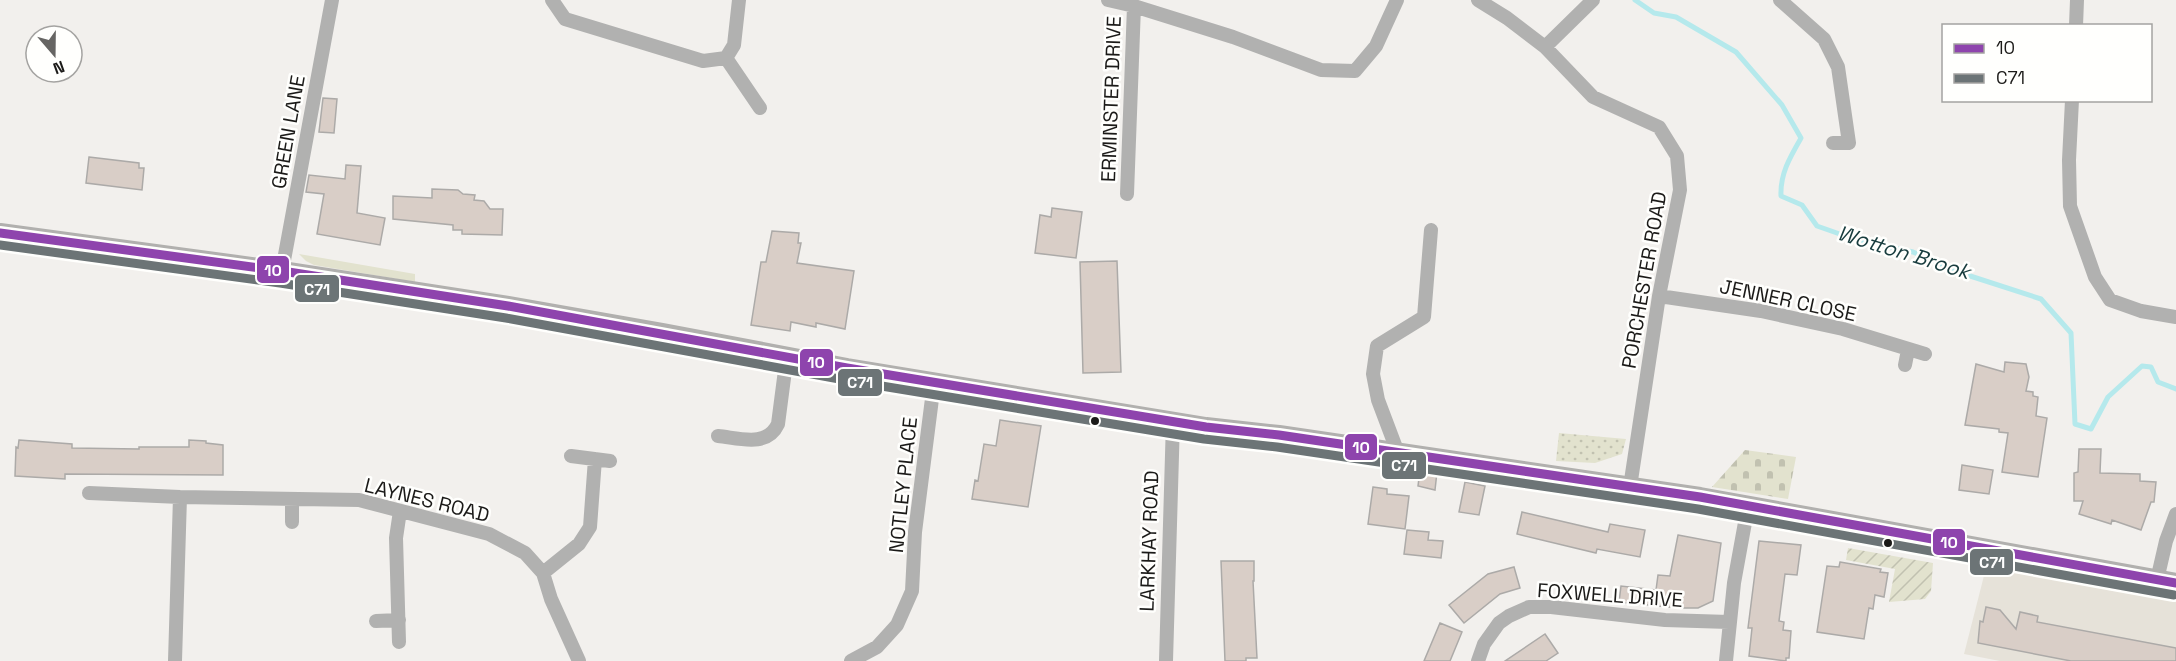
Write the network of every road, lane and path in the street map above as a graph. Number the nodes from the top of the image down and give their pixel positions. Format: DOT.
graph roads {
  1 [pos="332,0"];
  2 [pos="552,0"];
  3 [pos="739,0"];
  4 [pos="1108,0"];
  5 [pos="1397,0"];
  6 [pos="1478,0"];
  7 [pos="1593,0"];
  8 [pos="1780,0"];
  9 [pos="2077,0"];
  10 [pos="1134,6"];
  11 [pos="2076,24"];
  12 [pos="1545,47"];
  13 [pos="726,58"];
  14 [pos="2072,102"];
  15 [pos="760,108"];
  16 [pos="1833,143"];
  17 [pos="1127,194"];
  18 [pos="1431,230"];
  19 [pos="0,233"];
  20 [pos="282,271"];
  21 [pos="1659,296"];
  22 [pos="2176,317"];
  23 [pos="1908,350"];
  24 [pos="1925,354"];
  25 [pos="787,355"];
  26 [pos="1905,365"];
  27 [pos="934,383"];
  28 [pos="1173,422"];
  29 [pos="718,436"];
  30 [pos="1398,453"];
  31 [pos="571,456"];
  32 [pos="595,459"];
  33 [pos="610,461"];
  34 [pos="1630,487"];
  35 [pos="89,493"];
  36 [pos="180,497"];
  37 [pos="291,500"];
  38 [pos="1748,506"];
  39 [pos="400,512"];
  40 [pos="2176,514"];
  41 [pos="292,522"];
  42 [pos="543,573"];
  43 [pos="2166,581"];
  44 [pos="399,620"];
  45 [pos="376,621"];
  46 [pos="1729,622"];
  47 [pos="399,642"];
  48 [pos="578,659"];
  49 [pos="175,661"];
  50 [pos="851,661"];
  51 [pos="1166,661"];
  52 [pos="1478,661"];
  53 [pos="1726,661"];
  1 -- 20 [label="street, GREEN LANE"];
  2 -- 13 [label="street"];
  3 -- 13 [label="street"];
  4 -- 10 [label="street"];
  5 -- 10 [label="street"];
  6 -- 12 [label="street, PORCHESTER ROAD"];
  7 -- 12 [label="street"];
  8 -- 16 [label="street"];
  9 -- 11 [label="street"];
  10 -- 17 [label="street, ERMINSTER DRIVE"];
  12 -- 21 [label="street, PORCHESTER ROAD"];
  13 -- 15 [label="street"];
  14 -- 22 [label="street"];
  18 -- 30 [label="street"];
  19 -- 20 [label="street"];
  20 -- 25 [label="street"];
  21 -- 23 [label="street, JENNER CLOSE"];
  21 -- 34 [label="street, PORCHESTER ROAD"];
  23 -- 24 [label="street, JENNER CLOSE"];
  23 -- 26 [label="street"];
  25 -- 27 [label="street"];
  25 -- 29 [label="street"];
  27 -- 28 [label="street"];
  27 -- 50 [label="street, NOTLEY PLACE"];
  28 -- 30 [label="street"];
  28 -- 51 [label="street, LARKHAY ROAD"];
  30 -- 34 [label="street"];
  31 -- 32 [label="street"];
  32 -- 33 [label="street"];
  32 -- 42 [label="street"];
  34 -- 38 [label="street"];
  35 -- 36 [label="street, LAYNES ROAD"];
  36 -- 37 [label="street, LAYNES ROAD"];
  36 -- 49 [label="street"];
  37 -- 39 [label="street, LAYNES ROAD"];
  37 -- 41 [label="street"];
  38 -- 43 [label="street"];
  38 -- 46 [label="street"];
  39 -- 42 [label="street, LAYNES ROAD"];
  39 -- 44 [label="street"];
  40 -- 43 [label="street"];
  42 -- 48 [label="street, LAYNES ROAD"];
  44 -- 45 [label="street"];
  44 -- 47 [label="street"];
  46 -- 52 [label="street, FOXWELL DRIVE"];
  46 -- 53 [label="street"];
}
